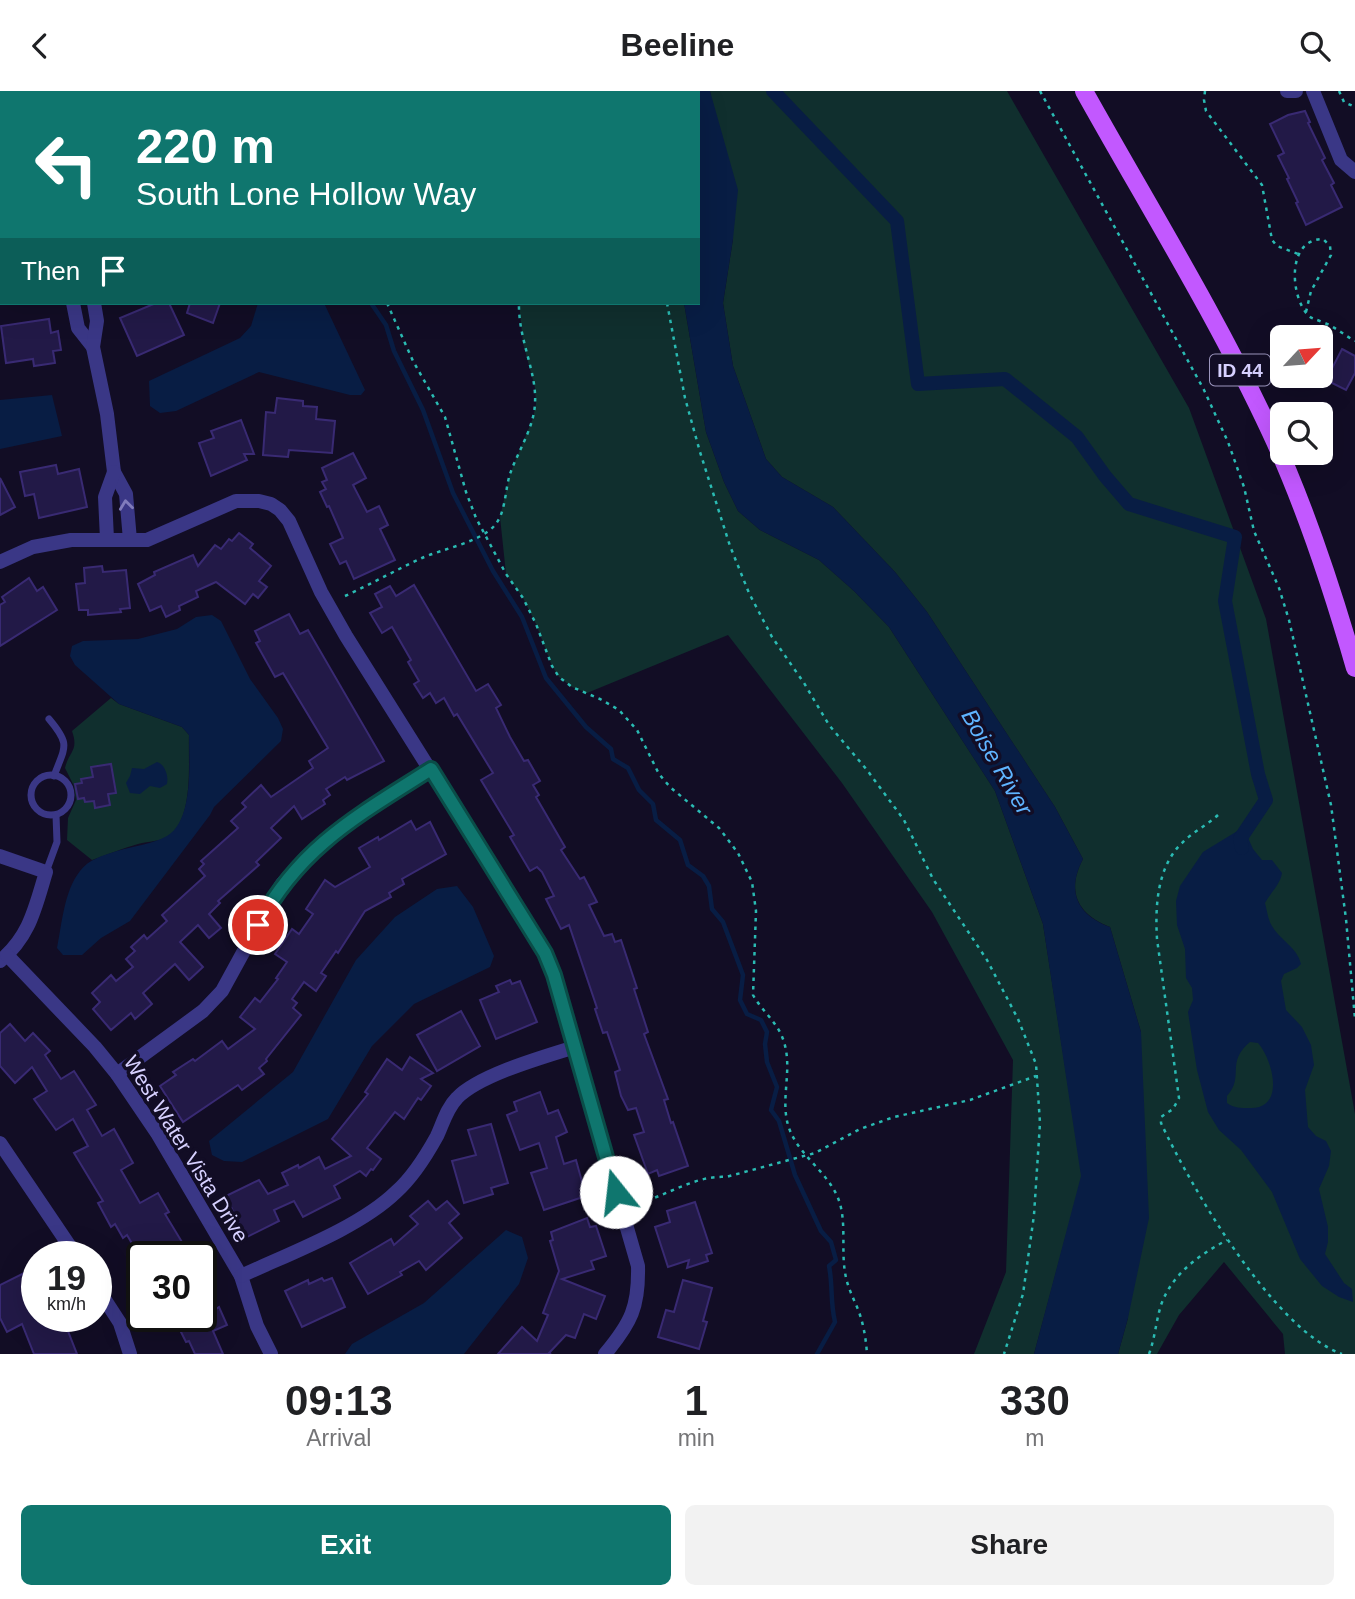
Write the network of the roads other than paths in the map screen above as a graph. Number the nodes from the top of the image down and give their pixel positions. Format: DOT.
graph roads {
  1 [pos="1084,91"];
  2 [pos="1287,91"];
  3 [pos="1296,91"];
  4 [pos="1313,91"];
  5 [pos="1355,172"];
  6 [pos="72,305"];
  7 [pos="94,305"];
  8 [pos="93,347"];
  9 [pos="114,472"];
  10 [pos="107,539"];
  11 [pos="130,540"];
  12 [pos="0,562"];
  13 [pos="1355,668"];
  14 [pos="49,719"];
  15 [pos="431,769"];
  16 [pos="54,776"];
  17 [pos="56,815"];
  18 [pos="0,856"];
  19 [pos="47,872"];
  20 [pos="4,958"];
  21 [pos="575,1047"];
  22 [pos="117,1074"];
  23 [pos="0,1143"];
  24 [pos="66,1241"];
  25 [pos="241,1276"];
  26 [pos="112,1311"];
  27 [pos="130,1354"];
  28 [pos="271,1354"];
  29 [pos="606,1354"];
  1 -- 13 [label="main road, ID 44"];
  2 -- 3 [label="street"];
  4 -- 5 [label="street"];
  6 -- 8 [label="street"];
  7 -- 8 [label="street"];
  8 -- 9 [label="street"];
  9 -- 10 [label="street"];
  11 -- 9 [label="street, one-way"];
  10 -- 11 [label="street"];
  10 -- 12 [label="street"];
  11 -- 15 [label="street"];
  14 -- 16 [label="lane"];
  15 -- 21 [label="street"];
  15 -- 22 [label="street"];
  16 -- 17 [label="lane"];
  16 -- 17 [label="lane"];
  17 -- 19 [label="lane"];
  18 -- 19 [label="street"];
  19 -- 20 [label="street"];
  20 -- 22 [label="street, West Water Vista Drive"];
  21 -- 25 [label="street"];
  21 -- 29 [label="street"];
  22 -- 25 [label="street, West Water Vista Drive"];
  23 -- 24 [label="street"];
  25 -- 28 [label="street, West Water Vista Drive"];
  26 -- 27 [label="street"];
}
